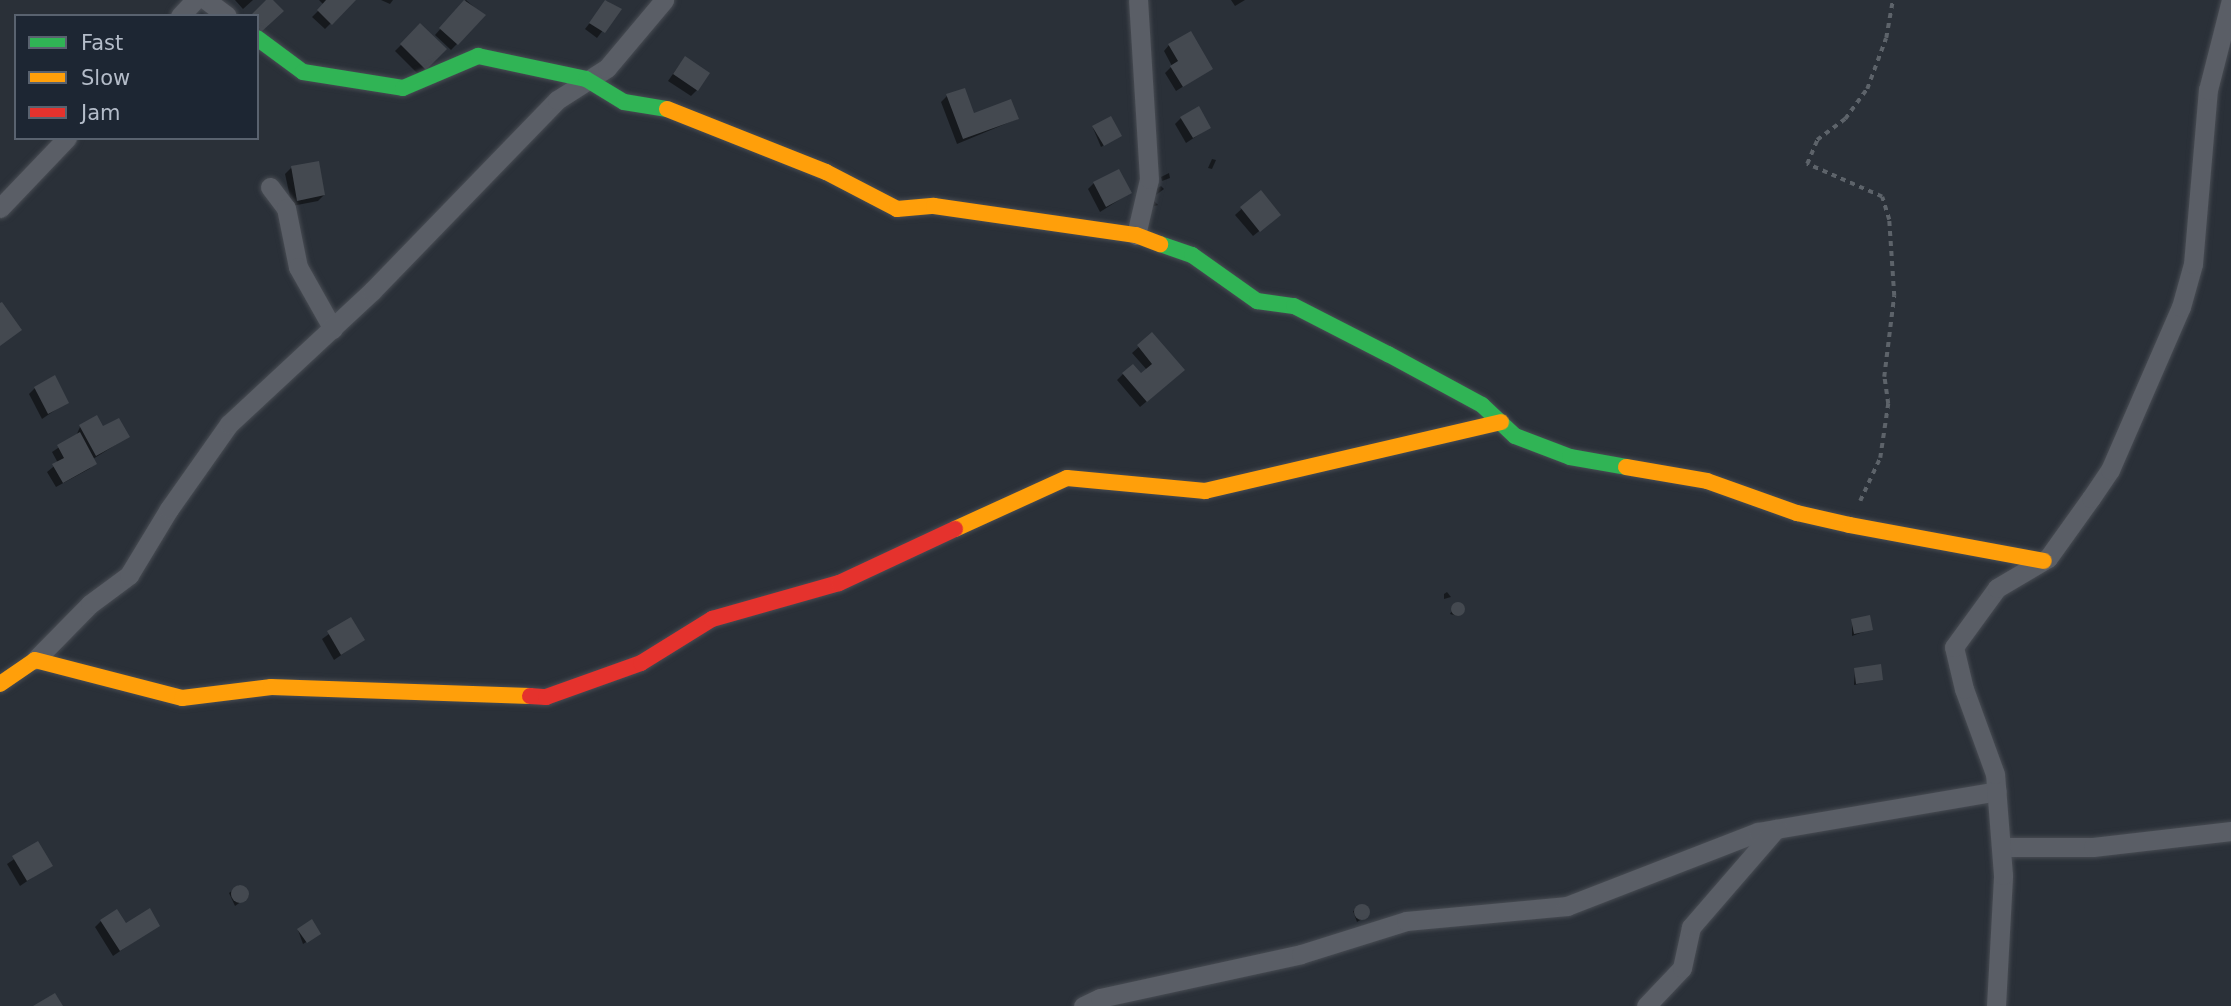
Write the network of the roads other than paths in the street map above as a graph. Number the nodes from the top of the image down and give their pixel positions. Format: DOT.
graph roads {
  1 [pos="195,0"];
  2 [pos="206,0"];
  3 [pos="664,0"];
  4 [pos="1139,0"];
  5 [pos="2231,0"];
  6 [pos="182,14"];
  7 [pos="224,14"];
  8 [pos="259,39"];
  9 [pos="586,79"];
  10 [pos="66,140"];
  11 [pos="270,187"];
  12 [pos="0,208"];
  13 [pos="1136,235"];
  14 [pos="333,329"];
  15 [pos="1500,422"];
  16 [pos="2044,561"];
  17 [pos="35,660"];
  18 [pos="0,684"];
  19 [pos="1997,791"];
  20 [pos="1776,829"];
  21 [pos="2231,831"];
  22 [pos="2001,847"];
  23 [pos="1083,1006"];
  24 [pos="1646,1006"];
  25 [pos="1996,1006"];
  1 -- 6 [label="street"];
  2 -- 7 [label="street"];
  3 -- 9 [label="street"];
  4 -- 13 [label="street"];
  5 -- 16 [label="street"];
  8 -- 9 [label="street"];
  9 -- 13 [label="street"];
  9 -- 14 [label="street"];
  10 -- 12 [label="street"];
  11 -- 14 [label="street"];
  13 -- 15 [label="street"];
  14 -- 17 [label="street"];
  15 -- 16 [label="street"];
  15 -- 17 [label="street"];
  16 -- 19 [label="street"];
  17 -- 18 [label="street"];
  19 -- 20 [label="street"];
  19 -- 22 [label="street"];
  20 -- 23 [label="street"];
  20 -- 24 [label="street"];
  21 -- 22 [label="street"];
  22 -- 25 [label="street"];
}
